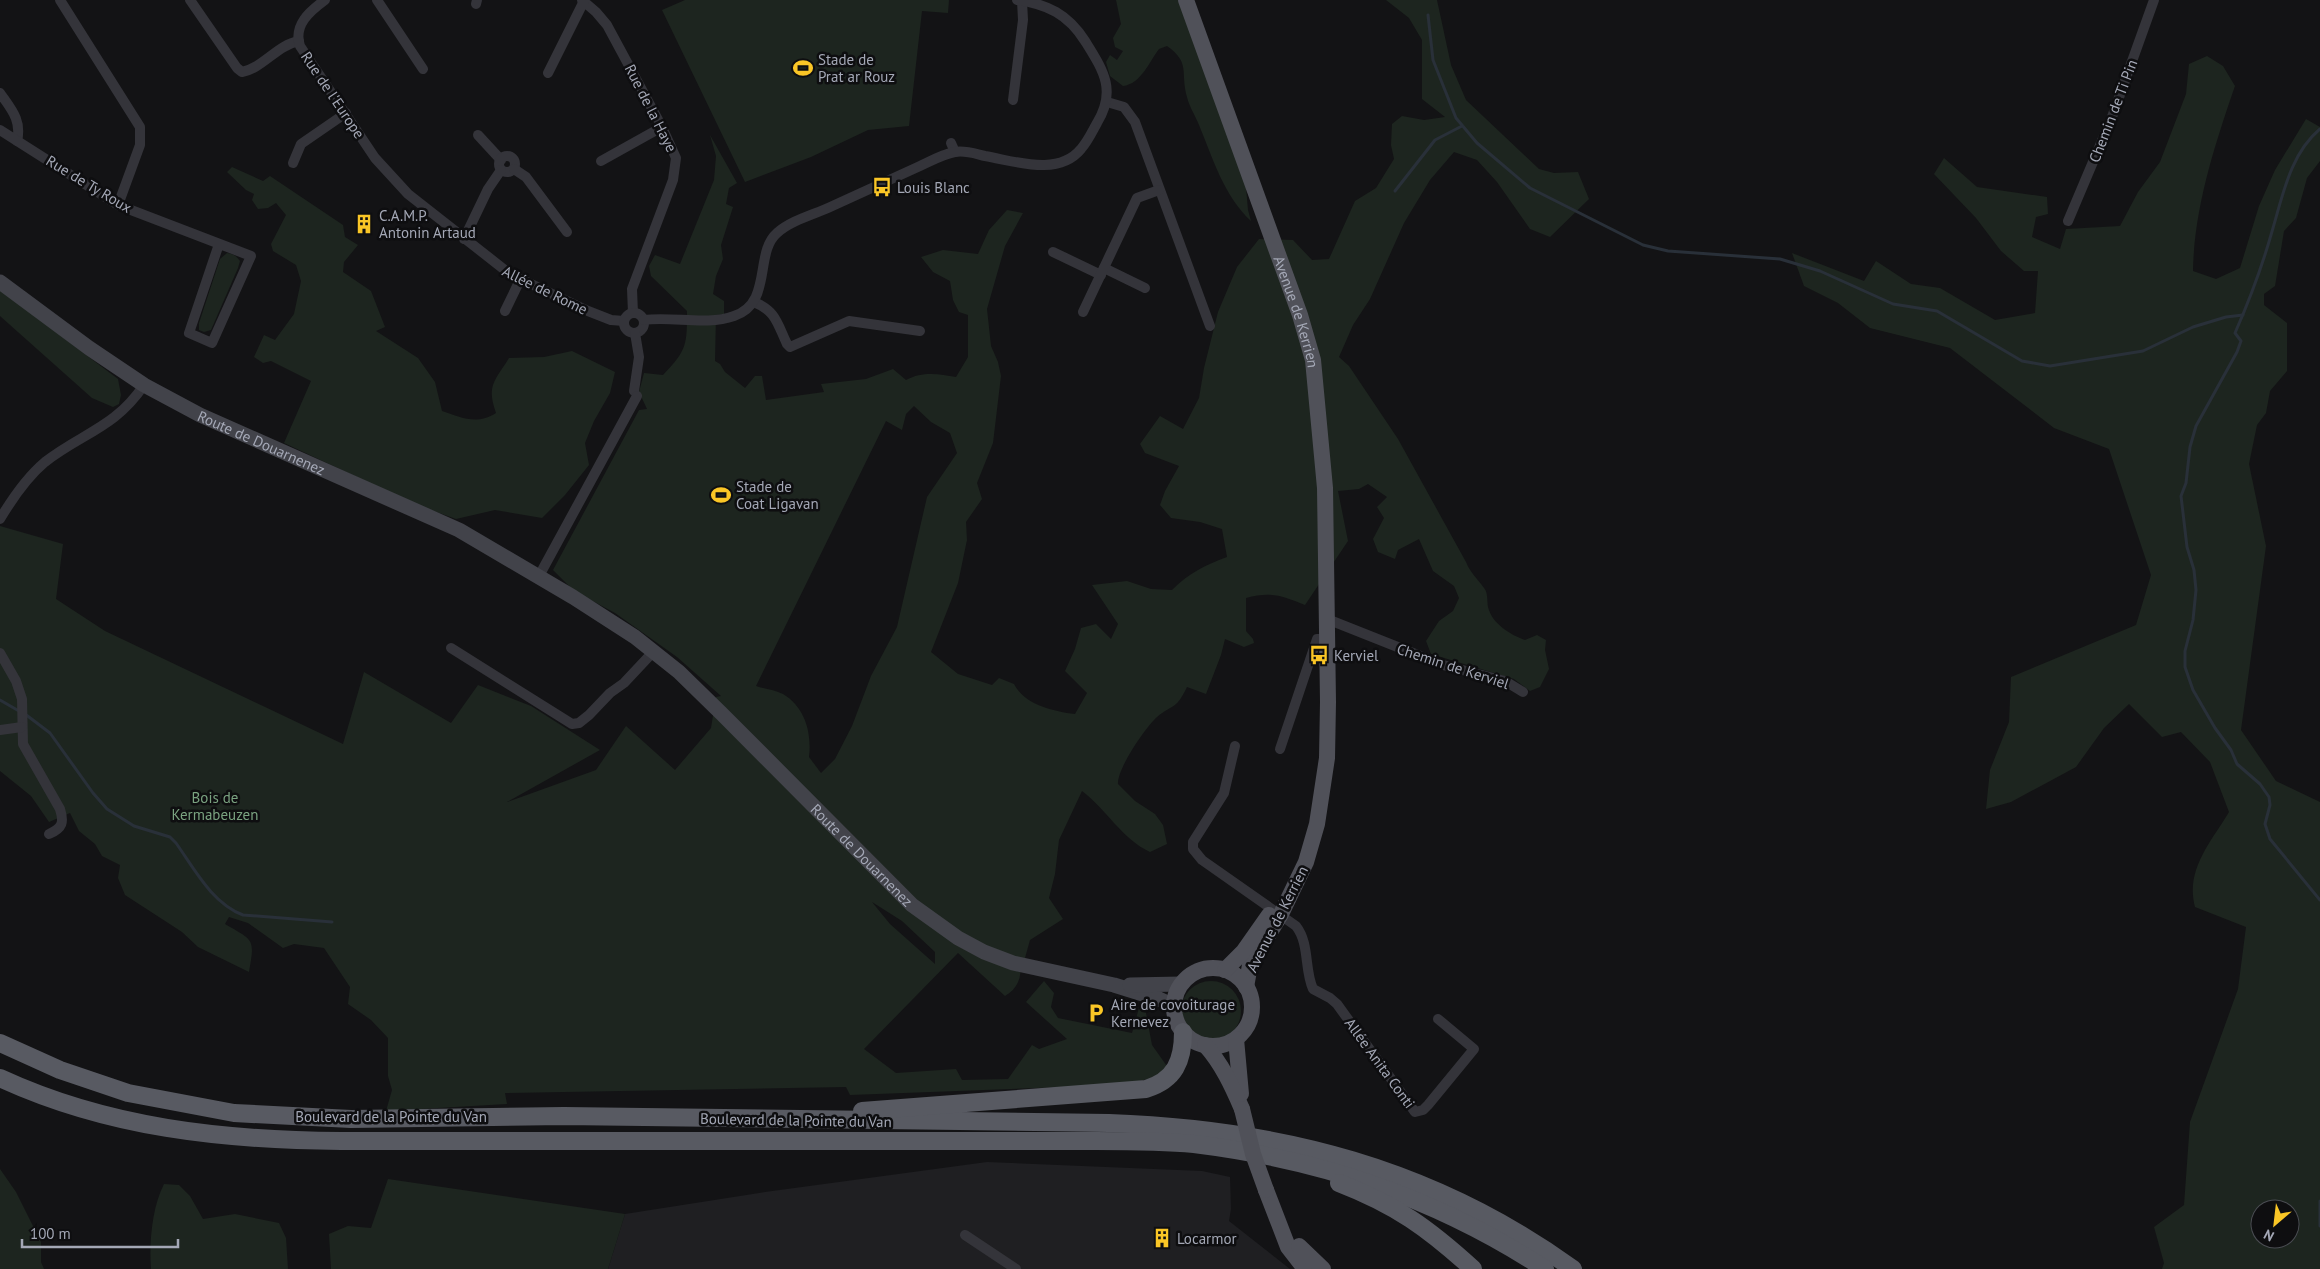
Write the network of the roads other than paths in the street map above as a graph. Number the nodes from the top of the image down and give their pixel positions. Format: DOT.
graph roads {
  1 [pos="60,0"];
  2 [pos="190,0"];
  3 [pos="325,0"];
  4 [pos="377,0"];
  5 [pos="1017,0"];
  6 [pos="1186,0"];
  7 [pos="2154,0"];
  8 [pos="583,1"];
  9 [pos="1022,1"];
  10 [pos="299,41"];
  11 [pos="423,69"];
  12 [pos="548,73"];
  13 [pos="0,93"];
  14 [pos="1013,100"];
  15 [pos="1107,102"];
  16 [pos="346,113"];
  17 [pos="662,127"];
  18 [pos="0,130"];
  19 [pos="478,135"];
  20 [pos="17,141"];
  21 [pos="601,161"];
  22 [pos="293,163"];
  23 [pos="501,165"];
  24 [pos="382,167"];
  25 [pos="514,169"];
  26 [pos="1159,190"];
  27 [pos="118,205"];
  28 [pos="2068,221"];
  29 [pos="567,232"];
  30 [pos="464,239"];
  31 [pos="219,244"];
  32 [pos="1054,252"];
  33 [pos="1103,272"];
  34 [pos="520,280"];
  35 [pos="0,282"];
  36 [pos="1145,288"];
  37 [pos="754,302"];
  38 [pos="505,311"];
  39 [pos="1083,312"];
  40 [pos="633,313"];
  41 [pos="644,320"];
  42 [pos="624,321"];
  43 [pos="1210,326"];
  44 [pos="920,331"];
  45 [pos="635,333"];
  46 [pos="144,386"];
  47 [pos="0,519"];
  48 [pos="538,576"];
  49 [pos="1327,619"];
  50 [pos="1327,639"];
  51 [pos="451,648"];
  52 [pos="654,651"];
  53 [pos="0,653"];
  54 [pos="1523,692"];
  55 [pos="22,718"];
  56 [pos="0,730"];
  57 [pos="1235,746"];
  58 [pos="1280,749"];
  59 [pos="49,834"];
  60 [pos="1278,911"];
  61 [pos="1225,970"];
  62 [pos="1181,984"];
  63 [pos="1114,985"];
  64 [pos="1246,987"];
  65 [pos="1174,1006"];
  66 [pos="1438,1019"];
  67 [pos="1183,1032"];
  68 [pos="1236,1038"];
  69 [pos="0,1043"];
  70 [pos="1205,1045"];
  71 [pos="0,1078"];
  72 [pos="1242,1109"];
  73 [pos="788,1120"];
  74 [pos="1194,1144"];
  75 [pos="1279,1222"];
  76 [pos="965,1235"];
  77 [pos="1016,1269"];
  78 [pos="1305,1269"];
  79 [pos="1323,1269"];
  80 [pos="1473,1269"];
  81 [pos="1544,1269"];
  82 [pos="1573,1269"];
  1 -- 27 [label="street"];
  2 -- 10 [label="street"];
  3 -- 10 [label="street, Rue de l'Europe"];
  4 -- 11 [label="street"];
  5 -- 9 [label="street"];
  6 -- 49 [label="main road, Avenue de Kerrien"];
  7 -- 28 [label="street, Chemin de Ti Pin"];
  8 -- 12 [label="street"];
  8 -- 17 [label="street, Rue de la Haye"];
  9 -- 14 [label="street"];
  9 -- 15 [label="street"];
  10 -- 16 [label="street, Rue de l'Europe"];
  13 -- 20 [label="street"];
  15 -- 26 [label="street"];
  15 -- 37 [label="street"];
  16 -- 22 [label="street"];
  16 -- 24 [label="street, Rue de l'Europe"];
  17 -- 21 [label="street"];
  17 -- 40 [label="street, Rue de la Haye"];
  18 -- 20 [label="street, Rue de Ty Roux"];
  19 -- 23 [label="street"];
  20 -- 27 [label="street, Rue de Ty Roux"];
  23 -- 25 [label="street"];
  23 -- 25 [label="street"];
  23 -- 30 [label="street"];
  24 -- 30 [label="street, Allée de Rome"];
  25 -- 29 [label="street"];
  26 -- 33 [label="street"];
  26 -- 43 [label="street"];
  27 -- 31 [label="street, Rue de Ty Roux"];
  30 -- 34 [label="street, Allée de Rome"];
  31 -- 31 [label="street, Rue de Ty Roux"];
  32 -- 33 [label="street"];
  33 -- 36 [label="street"];
  33 -- 39 [label="street"];
  34 -- 38 [label="street"];
  34 -- 42 [label="street, Allée de Rome"];
  35 -- 46 [label="main road, Route de Douarnenez"];
  37 -- 41 [label="street"];
  37 -- 44 [label="street"];
  40 -- 41 [label="street"];
  40 -- 42 [label="street"];
  41 -- 45 [label="street"];
  42 -- 45 [label="street"];
  45 -- 48 [label="street"];
  46 -- 47 [label="street"];
  46 -- 48 [label="main road, Route de Douarnenez"];
  48 -- 52 [label="main road, Route de Douarnenez"];
  49 -- 50 [label="main road, Avenue de Kerrien"];
  49 -- 54 [label="street, Chemin de Kerviel"];
  50 -- 58 [label="street"];
  50 -- 60 [label="main road, Avenue de Kerrien"];
  51 -- 52 [label="street"];
  52 -- 63 [label="main road, Route de Douarnenez"];
  53 -- 55 [label="street"];
  55 -- 56 [label="street"];
  55 -- 59 [label="street"];
  57 -- 60 [label="street"];
  60 -- 61 [label="main road, Avenue de Kerrien"];
  60 -- 64 [label="main road, Avenue de Kerrien"];
  60 -- 66 [label="street, Allée Anita Conti"];
  61 -- 62 [label="main road"];
  61 -- 64 [label="main road"];
  62 -- 63 [label="main road, Route de Douarnenez"];
  62 -- 65 [label="main road"];
  63 -- 65 [label="main road, Route de Douarnenez"];
  64 -- 68 [label="main road"];
  65 -- 67 [label="main road"];
  67 -- 70 [label="main road"];
  67 -- 73 [label="highway"];
  68 -- 70 [label="main road"];
  68 -- 72 [label="main road"];
  69 -- 73 [label="highway, Boulevard de la Pointe du Van"];
  70 -- 72 [label="main road"];
  71 -- 74 [label="highway, Boulevard de la Pointe du Van"];
  72 -- 75 [label="main road, bridge"];
  73 -- 82 [label="highway, Boulevard de la Pointe du Van"];
  74 -- 80 [label="highway"];
  74 -- 81 [label="highway, Boulevard de la Pointe du Van"];
  75 -- 78 [label="main road"];
  75 -- 79 [label="main road"];
  76 -- 77 [label="street"];
}
